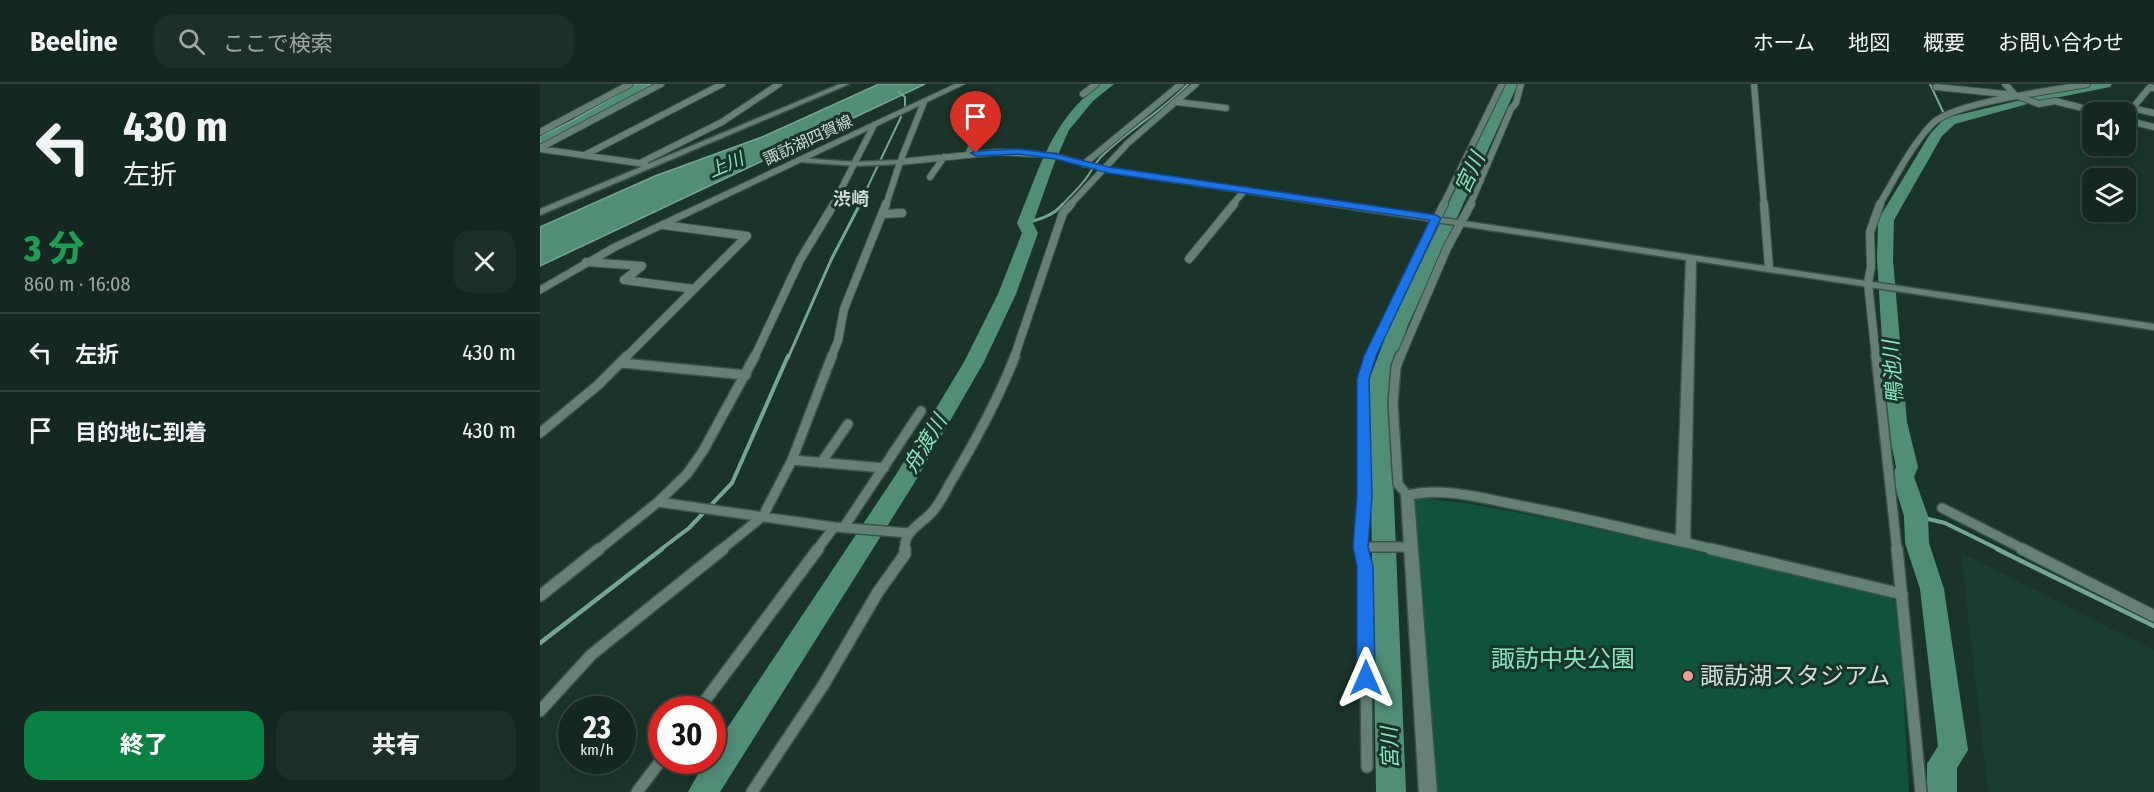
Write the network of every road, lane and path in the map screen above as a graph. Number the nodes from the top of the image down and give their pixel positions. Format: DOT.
graph roads {
  1 [pos="630,84"];
  2 [pos="661,84"];
  3 [pos="722,84"];
  4 [pos="779,84"];
  5 [pos="846,84"];
  6 [pos="962,84"];
  7 [pos="1096,84"];
  8 [pos="1181,84"];
  9 [pos="1197,84"];
  10 [pos="1502,84"];
  11 [pos="1521,84"];
  12 [pos="1754,84"];
  13 [pos="2005,84"];
  14 [pos="2087,84"];
  15 [pos="1936,87"];
  16 [pos="2154,88"];
  17 [pos="1083,94"];
  18 [pos="2018,96"];
  19 [pos="924,102"];
  20 [pos="1177,102"];
  21 [pos="2136,103"];
  22 [pos="1226,108"];
  23 [pos="2082,108"];
  24 [pos="2136,109"];
  25 [pos="2154,113"];
  26 [pos="2136,121"];
  27 [pos="874,125"];
  28 [pos="2154,127"];
  29 [pos="540,132"];
  30 [pos="975,140"];
  31 [pos="540,149"];
  32 [pos="968,154"];
  33 [pos="1037,154"];
  34 [pos="585,155"];
  35 [pos="944,157"];
  36 [pos="801,160"];
  37 [pos="900,162"];
  38 [pos="640,164"];
  39 [pos="855,164"];
  40 [pos="1084,164"];
  41 [pos="653,165"];
  42 [pos="1102,169"];
  43 [pos="930,177"];
  44 [pos="1245,190"];
  45 [pos="540,212"];
  46 [pos="902,213"];
  47 [pos="882,214"];
  48 [pos="1437,218"];
  49 [pos="1461,221"];
  50 [pos="663,225"];
  51 [pos="1691,256"];
  52 [pos="1189,259"];
  53 [pos="586,262"];
  54 [pos="1769,268"];
  55 [pos="1870,283"];
  56 [pos="694,289"];
  57 [pos="540,291"];
  58 [pos="2154,327"];
  59 [pos="622,363"];
  60 [pos="746,375"];
  61 [pos="921,411"];
  62 [pos="848,424"];
  63 [pos="540,433"];
  64 [pos="792,460"];
  65 [pos="821,463"];
  66 [pos="884,468"];
  67 [pos="1407,495"];
  68 [pos="658,502"];
  69 [pos="1942,508"];
  70 [pos="763,516"];
  71 [pos="843,527"];
  72 [pos="905,533"];
  73 [pos="1683,542"];
  74 [pos="1364,547"];
  75 [pos="1406,548"];
  76 [pos="1902,594"];
  77 [pos="540,596"];
  78 [pos="2154,615"];
  79 [pos="709,696"];
  80 [pos="540,711"];
  81 [pos="1367,767"];
  82 [pos="651,774"];
  83 [pos="637,792"];
  84 [pos="752,792"];
  85 [pos="1428,792"];
  86 [pos="1921,792"];
  1 -- 29 [label="street"];
  2 -- 31 [label="street"];
  3 -- 34 [label="street"];
  4 -- 38 [label="street"];
  5 -- 41 [label="street"];
  6 -- 19 [label="main road, 諏訪湖四賀線"];
  7 -- 17 [label="street"];
  8 -- 40 [label="street"];
  9 -- 20 [label="street"];
  10 -- 48 [label="street"];
  11 -- 49 [label="street"];
  12 -- 54 [label="street"];
  13 -- 18 [label="street"];
  14 -- 18 [label="street"];
  15 -- 18 [label="street"];
  16 -- 21 [label="street"];
  18 -- 23 [label="street"];
  18 -- 55 [label="street"];
  19 -- 27 [label="main road, 諏訪湖四賀線"];
  19 -- 37 [label="street"];
  20 -- 22 [label="street"];
  20 -- 42 [label="street"];
  24 -- 25 [label="street"];
  26 -- 28 [label="street"];
  27 -- 36 [label="main road, 諏訪湖四賀線"];
  27 -- 39 [label="street"];
  30 -- 32 [label="street"];
  31 -- 34 [label="street"];
  32 -- 33 [label="street"];
  32 -- 35 [label="street"];
  33 -- 40 [label="street"];
  34 -- 38 [label="street"];
  35 -- 37 [label="street"];
  35 -- 43 [label="street"];
  36 -- 39 [label="street"];
  36 -- 50 [label="main road, 諏訪湖四賀線"];
  37 -- 39 [label="street"];
  37 -- 47 [label="street"];
  38 -- 41 [label="street"];
  39 -- 60 [label="street"];
  40 -- 42 [label="street"];
  41 -- 45 [label="street"];
  42 -- 44 [label="street"];
  42 -- 72 [label="street"];
  44 -- 48 [label="street"];
  44 -- 52 [label="street"];
  46 -- 47 [label="street"];
  47 -- 64 [label="street"];
  48 -- 49 [label="street"];
  48 -- 74 [label="street"];
  49 -- 51 [label="street"];
  49 -- 67 [label="street"];
  50 -- 53 [label="main road, 諏訪湖四賀線"];
  50 -- 56 [label="street"];
  51 -- 54 [label="street"];
  51 -- 73 [label="street"];
  53 -- 56 [label="street"];
  53 -- 57 [label="main road, 諏訪湖四賀線"];
  54 -- 55 [label="street"];
  55 -- 58 [label="street"];
  55 -- 76 [label="street"];
  56 -- 59 [label="street"];
  59 -- 60 [label="street"];
  59 -- 63 [label="street"];
  60 -- 68 [label="street"];
  61 -- 66 [label="street"];
  62 -- 65 [label="street"];
  64 -- 65 [label="street"];
  64 -- 70 [label="street"];
  65 -- 66 [label="street"];
  66 -- 71 [label="street"];
  67 -- 73 [label="street"];
  67 -- 75 [label="street"];
  68 -- 70 [label="street"];
  68 -- 77 [label="street"];
  69 -- 78 [label="street"];
  70 -- 71 [label="street"];
  70 -- 80 [label="street"];
  71 -- 72 [label="street"];
  71 -- 79 [label="street"];
  72 -- 84 [label="street"];
  73 -- 76 [label="street"];
  74 -- 75 [label="street"];
  74 -- 81 [label="street"];
  75 -- 85 [label="street"];
  76 -- 86 [label="street"];
  82 -- 83 [label="street"];
}
